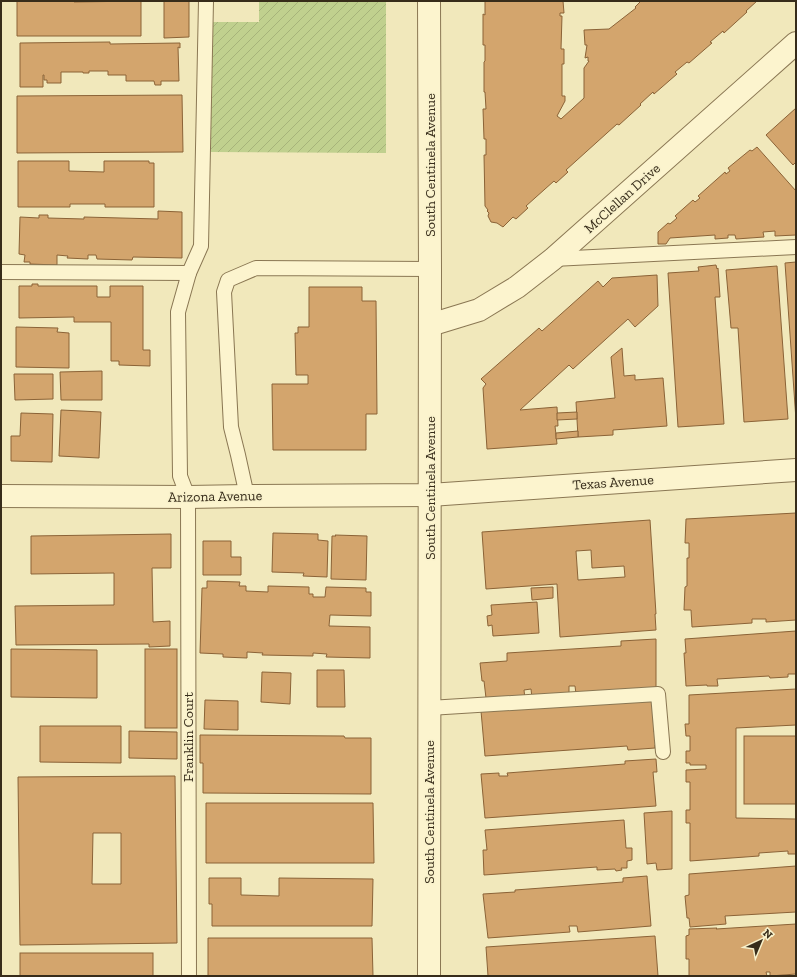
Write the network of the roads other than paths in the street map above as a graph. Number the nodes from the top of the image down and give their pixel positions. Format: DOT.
graph roads {
  1 [pos="206,1"];
  2 [pos="429,1"];
  3 [pos="796,43"];
  4 [pos="796,247"];
  5 [pos="553,259"];
  6 [pos="430,269"];
  7 [pos="1,272"];
  8 [pos="189,273"];
  9 [pos="430,325"];
  10 [pos="796,470"];
  11 [pos="430,495"];
  12 [pos="1,496"];
  13 [pos="247,496"];
  14 [pos="188,497"];
  15 [pos="430,708"];
  16 [pos="663,752"];
  17 [pos="189,976"];
  18 [pos="430,976"];
  1 -- 8 [label="lane"];
  2 -- 6 [label="street, South Centinela Avenue"];
  3 -- 5 [label="street, McClellan Drive"];
  4 -- 5 [label="lane"];
  5 -- 9 [label="street, McClellan Drive"];
  6 -- 9 [label="street, South Centinela Avenue"];
  6 -- 13 [label="lane"];
  7 -- 8 [label="lane"];
  8 -- 14 [label="lane"];
  9 -- 11 [label="street, South Centinela Avenue"];
  10 -- 11 [label="street, Texas Avenue"];
  11 -- 13 [label="street, Arizona Avenue"];
  11 -- 15 [label="street, South Centinela Avenue"];
  12 -- 14 [label="street, Arizona Avenue"];
  13 -- 14 [label="street, Arizona Avenue"];
  14 -- 17 [label="lane, Franklin Court"];
  15 -- 16 [label="lane"];
  15 -- 18 [label="street, South Centinela Avenue"];
}
